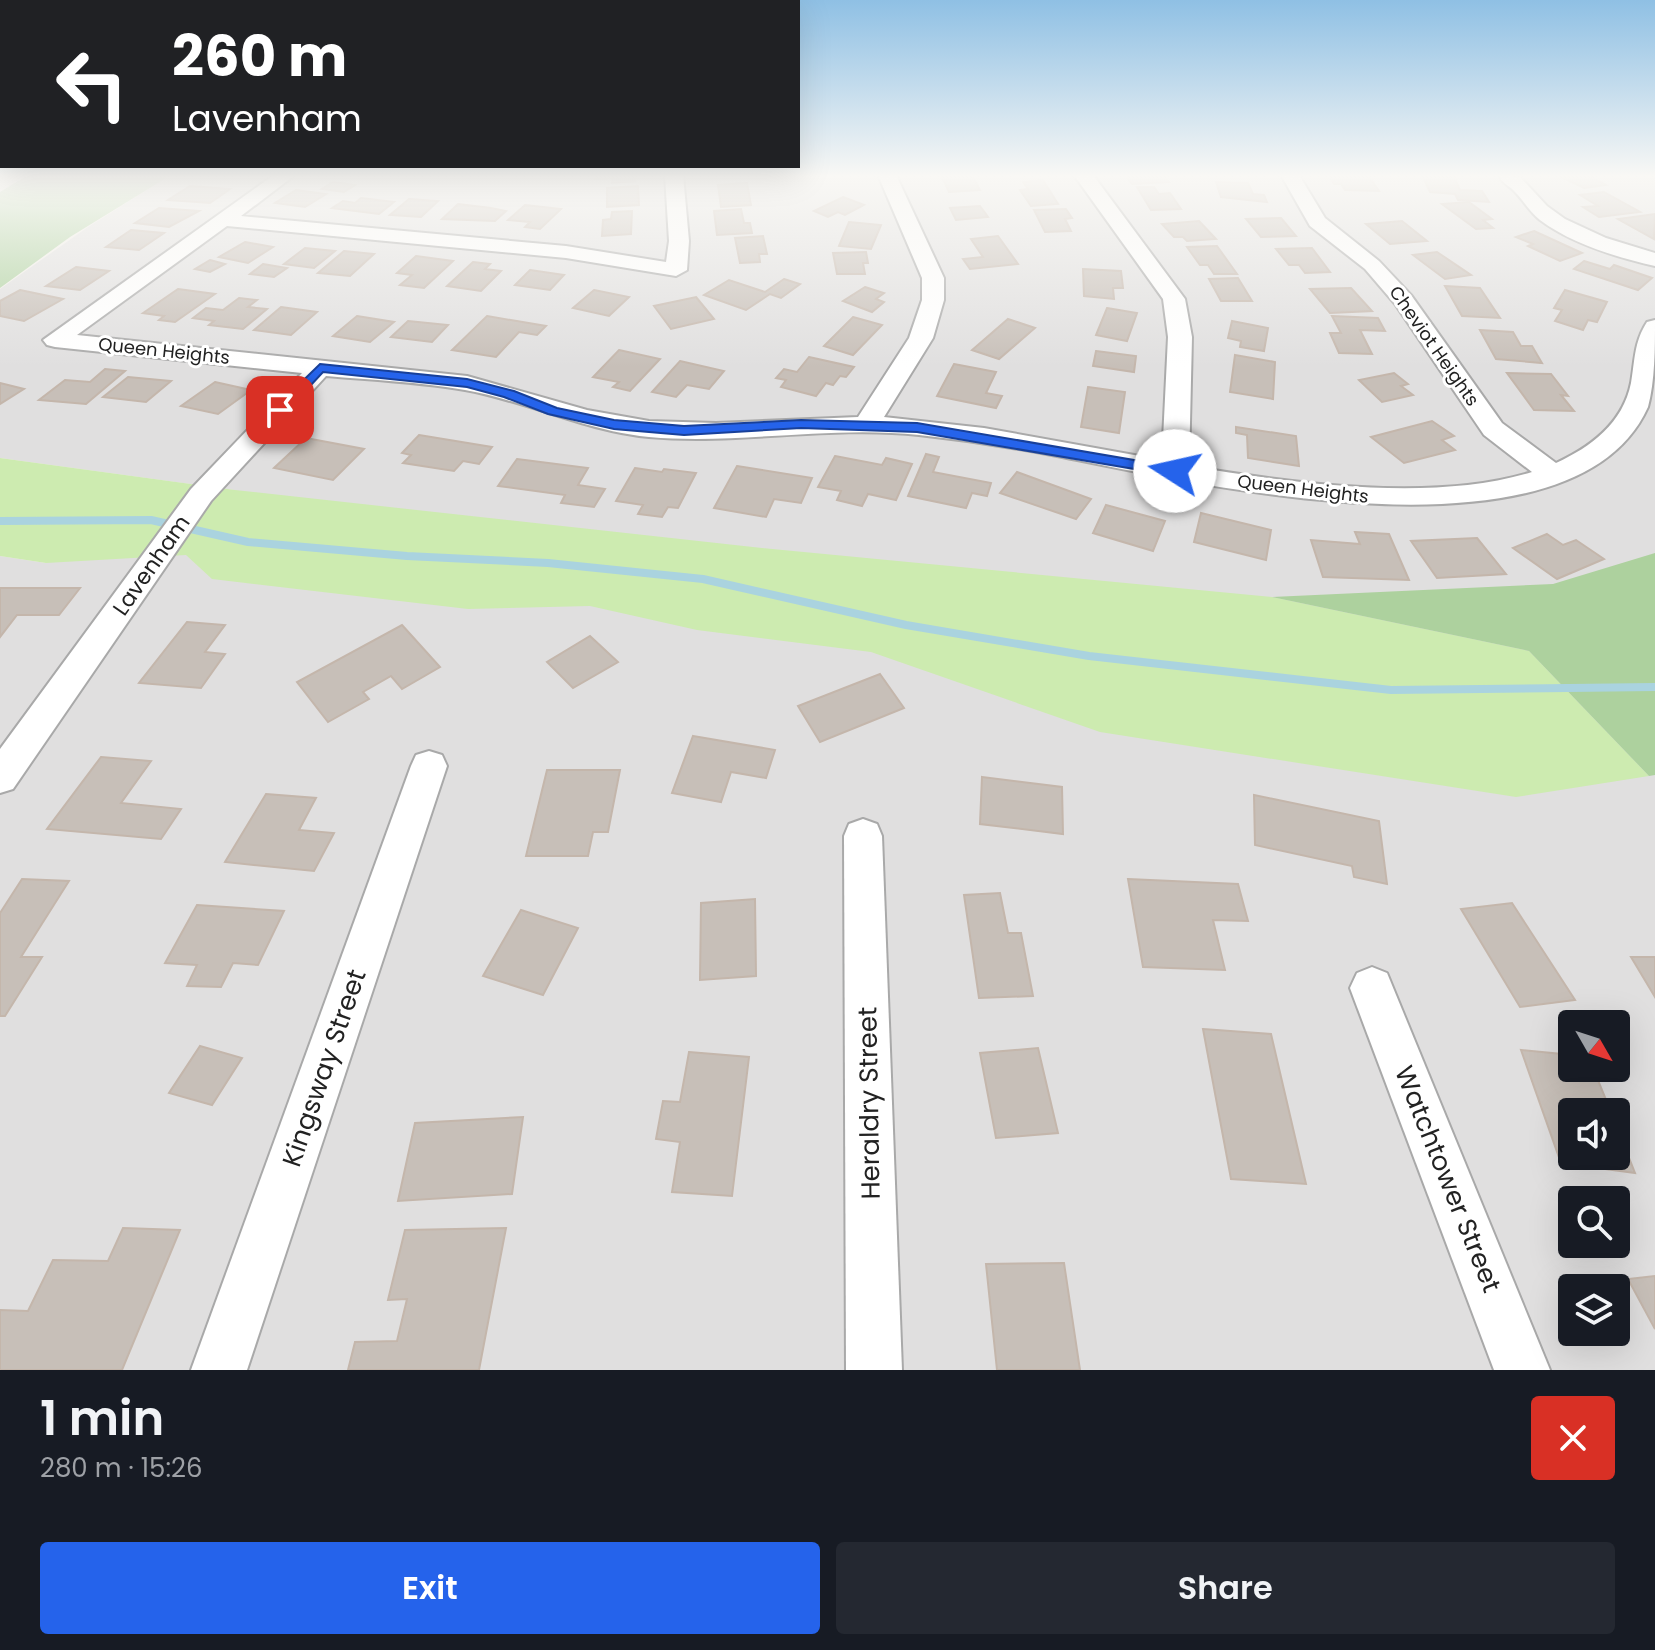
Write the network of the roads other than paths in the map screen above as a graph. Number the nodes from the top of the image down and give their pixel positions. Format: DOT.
graph roads {
  1 [pos="196,239"];
  2 [pos="426,239"];
  3 [pos="679,239"];
  4 [pos="916,239"];
  5 [pos="1130,239"];
  6 [pos="1339,239"];
  7 [pos="1596,239"];
  8 [pos="1655,260"];
  9 [pos="1655,327"];
  10 [pos="320,368"];
  11 [pos="868,424"];
  12 [pos="1175,471"];
  13 [pos="1555,475"];
  14 [pos="429,766"];
  15 [pos="0,778"];
  16 [pos="863,836"];
  17 [pos="1372,988"];
  18 [pos="219,1370"];
  19 [pos="874,1370"];
  20 [pos="1522,1370"];
  1 -- 10 [label="street, Queen Heights"];
  2 -- 3 [label="street"];
  4 -- 11 [label="street"];
  5 -- 12 [label="street"];
  6 -- 13 [label="street, Cheviot Heights"];
  7 -- 8 [label="street"];
  9 -- 13 [label="street, Queen Heights"];
  10 -- 11 [label="street, Queen Heights"];
  10 -- 15 [label="street, Lavenham"];
  11 -- 12 [label="street, Queen Heights"];
  12 -- 13 [label="street, Queen Heights"];
  14 -- 18 [label="street, Kingsway Street"];
  16 -- 19 [label="street, Heraldry Street"];
  17 -- 20 [label="street, Watchtower Street"];
}
